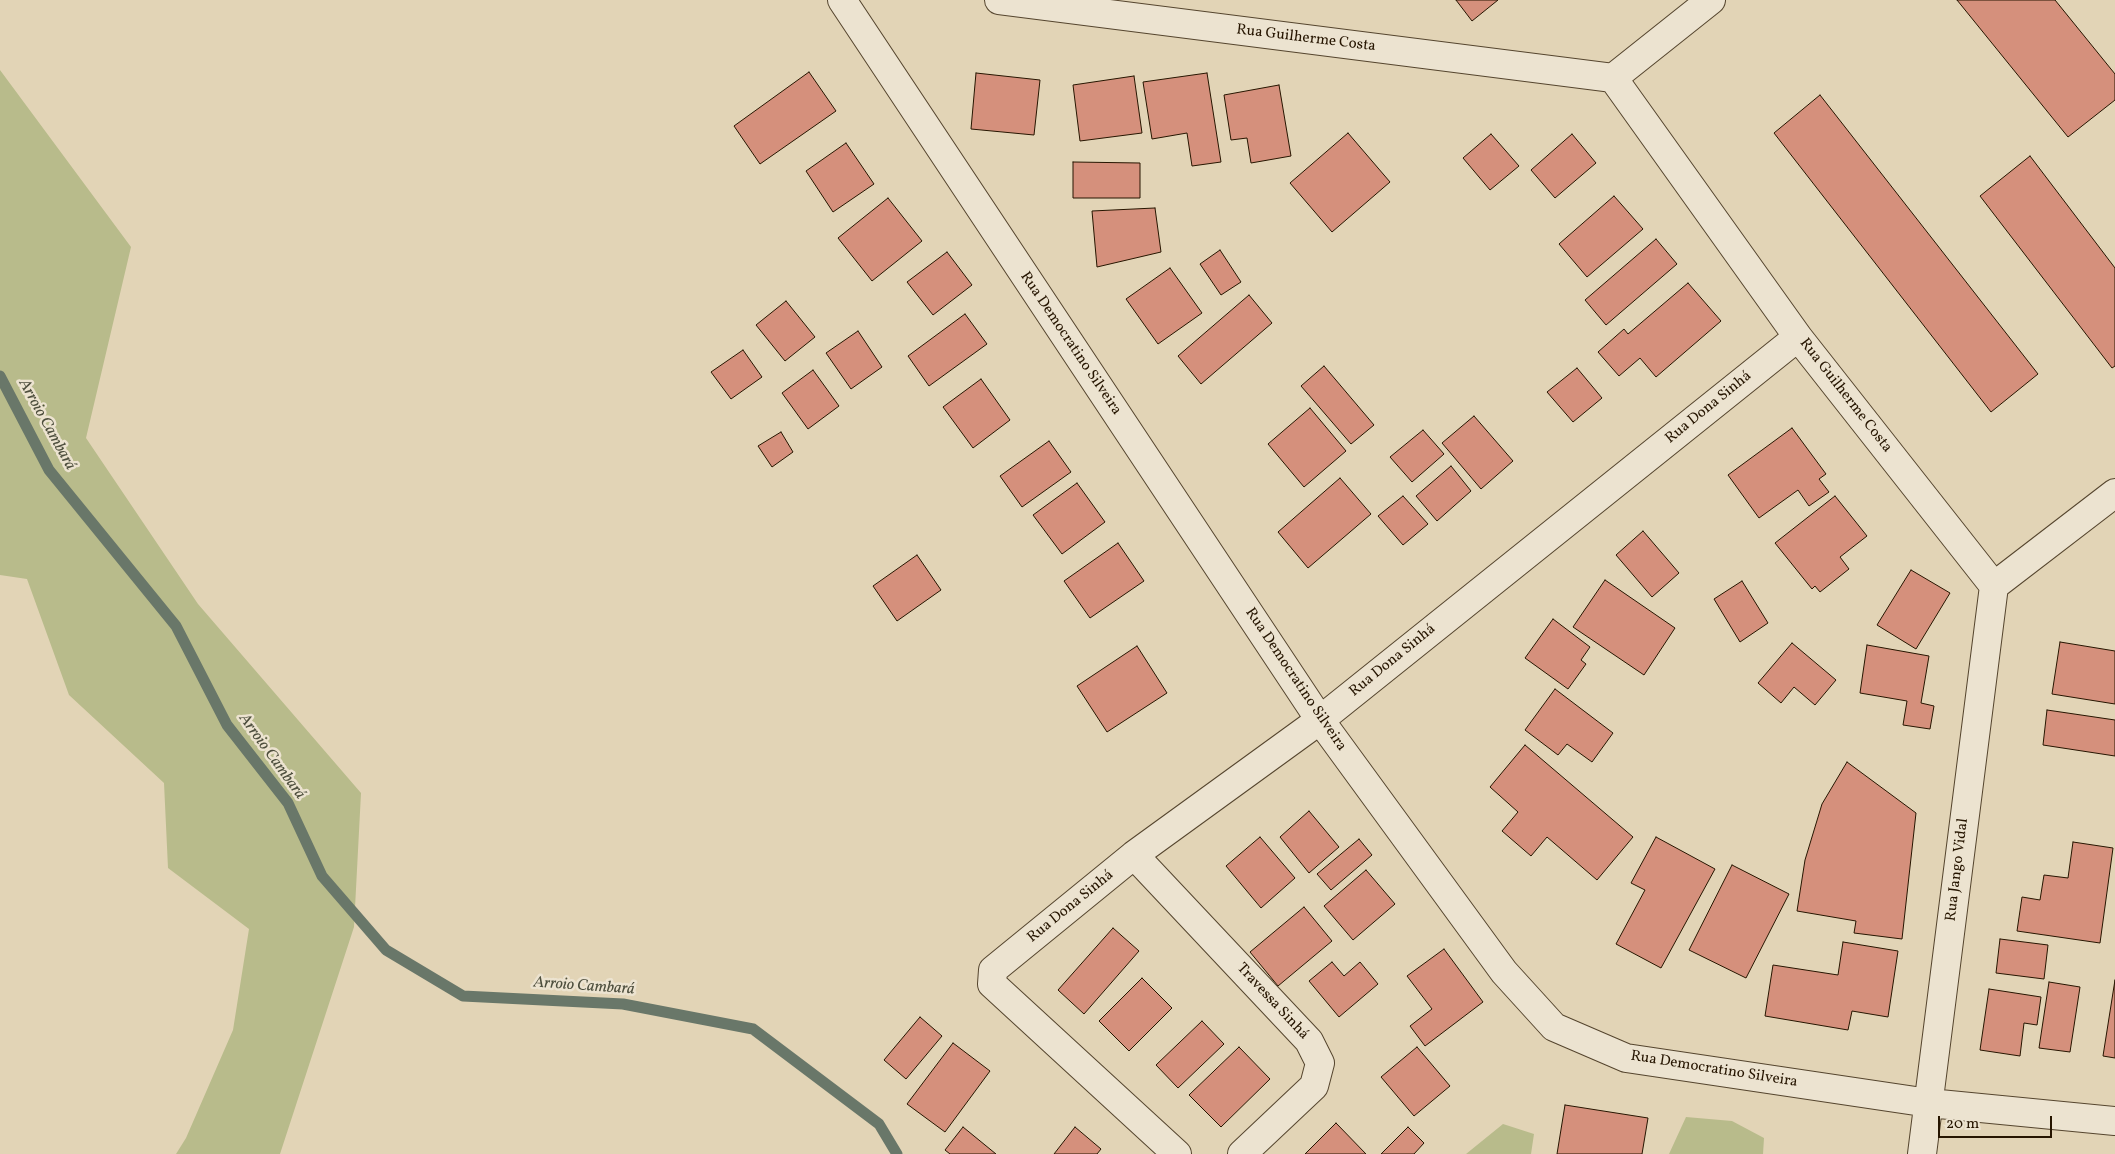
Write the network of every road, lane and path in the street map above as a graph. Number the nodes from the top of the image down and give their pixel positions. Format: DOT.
graph roads {
  1 [pos="842,0"];
  2 [pos="999,0"];
  3 [pos="1711,0"];
  4 [pos="1613,78"];
  5 [pos="1798,337"];
  6 [pos="2115,493"];
  7 [pos="1994,586"];
  8 [pos="1320,720"];
  9 [pos="1134,855"];
  10 [pos="1929,1103"];
  11 [pos="2115,1121"];
  12 [pos="1177,1154"];
  13 [pos="1242,1154"];
  14 [pos="1922,1154"];
  1 -- 8 [label="street, Rua Democratino Silveira"];
  2 -- 4 [label="street, Rua Guilherme Costa"];
  3 -- 4 [label="street"];
  4 -- 5 [label="street, Rua Guilherme Costa"];
  5 -- 7 [label="street, Rua Guilherme Costa"];
  5 -- 8 [label="street, Rua Dona Sinhá"];
  6 -- 7 [label="street"];
  7 -- 10 [label="street, Rua Jango Vidal"];
  8 -- 9 [label="street, Rua Dona Sinhá"];
  8 -- 10 [label="street, Rua Democratino Silveira"];
  9 -- 12 [label="street, Rua Dona Sinhá"];
  9 -- 13 [label="street, Travessa Sinhá"];
  10 -- 11 [label="street, Rua Democratino Silveira"];
  10 -- 14 [label="street, Rua Jango Vidal"];
}
